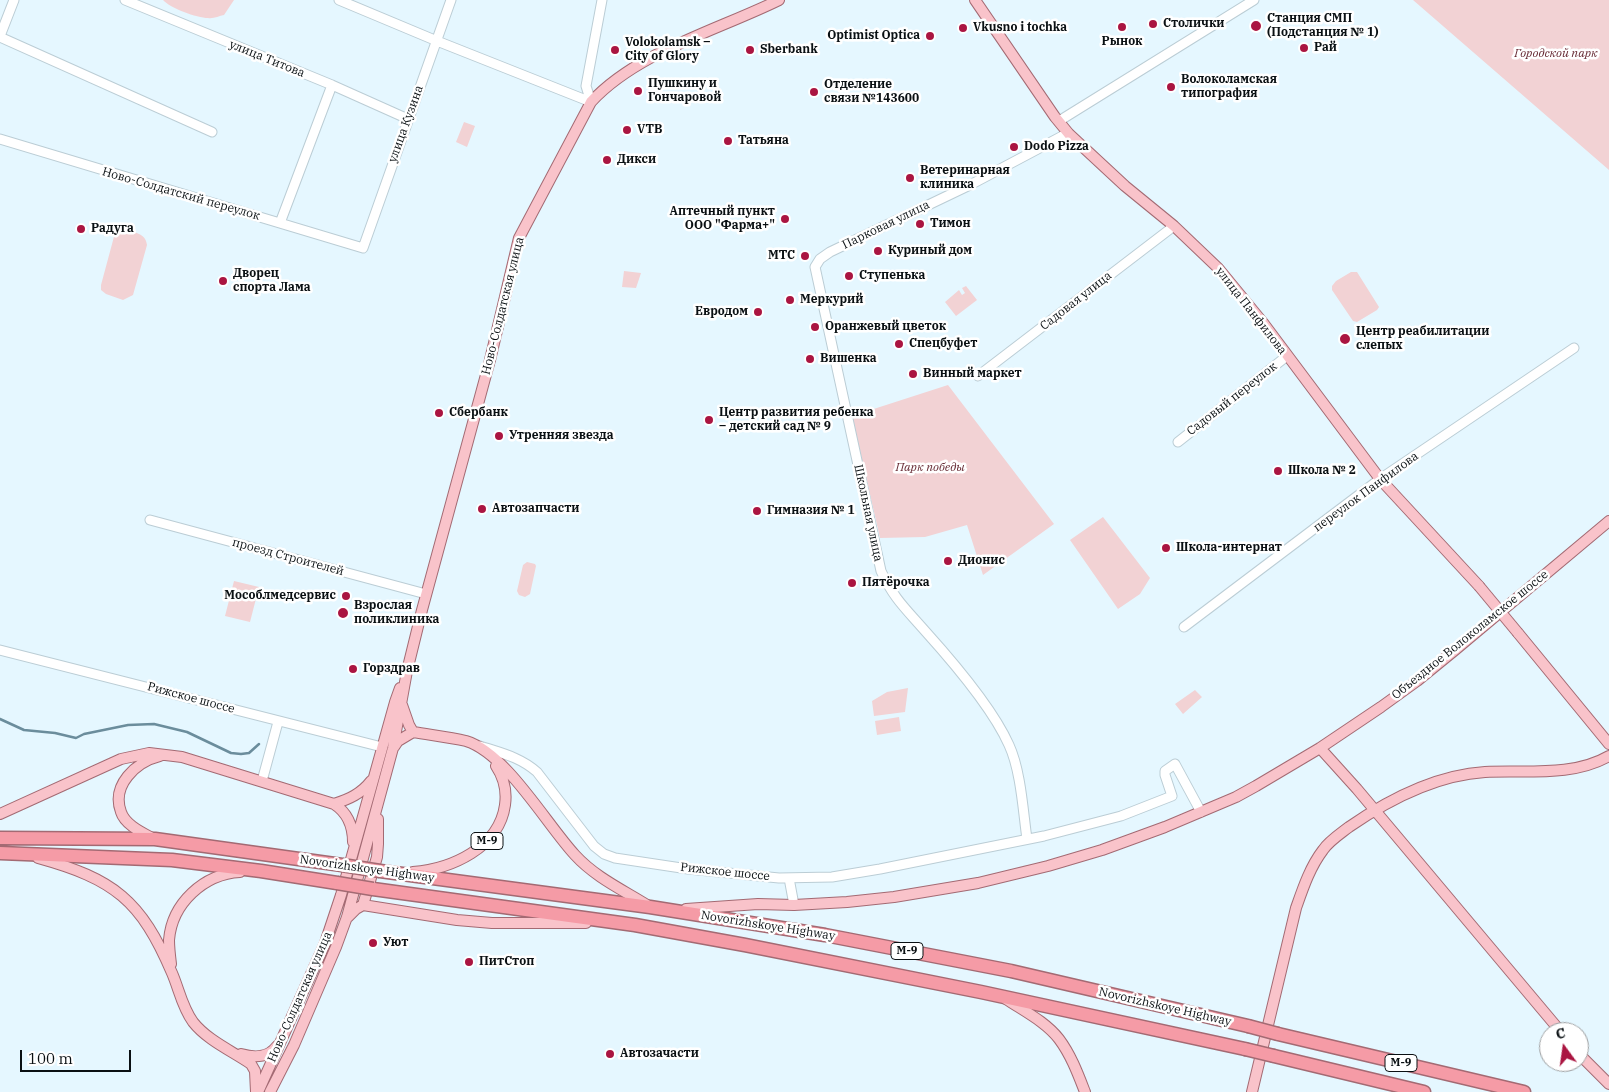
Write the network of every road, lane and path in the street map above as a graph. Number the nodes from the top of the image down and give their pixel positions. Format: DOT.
graph roads {
  1 [pos="14,0"];
  2 [pos="125,0"];
  3 [pos="339,0"];
  4 [pos="451,0"];
  5 [pos="602,0"];
  6 [pos="779,0"];
  7 [pos="975,0"];
  8 [pos="1254,0"];
  9 [pos="0,36"];
  10 [pos="437,41"];
  11 [pos="332,85"];
  12 [pos="591,102"];
  13 [pos="408,119"];
  14 [pos="1058,121"];
  15 [pos="212,132"];
  16 [pos="1068,133"];
  17 [pos="0,139"];
  18 [pos="280,223"];
  19 [pos="1174,226"];
  20 [pos="363,248"];
  21 [pos="815,267"];
  22 [pos="1574,348"];
  23 [pos="1287,356"];
  24 [pos="978,376"];
  25 [pos="1178,442"];
  26 [pos="1380,480"];
  27 [pos="150,520"];
  28 [pos="1609,521"];
  29 [pos="426,594"];
  30 [pos="1184,627"];
  31 [pos="0,650"];
  32 [pos="407,671"];
  33 [pos="402,704"];
  34 [pos="278,722"];
  35 [pos="413,732"];
  36 [pos="467,742"];
  37 [pos="1609,744"];
  38 [pos="387,748"];
  39 [pos="1320,748"];
  40 [pos="165,755"];
  41 [pos="488,755"];
  42 [pos="1609,756"];
  43 [pos="373,778"];
  44 [pos="262,781"];
  45 [pos="334,804"];
  46 [pos="378,806"];
  47 [pos="1376,811"];
  48 [pos="1201,812"];
  49 [pos="0,814"];
  50 [pos="0,838"];
  51 [pos="1027,839"];
  52 [pos="154,840"];
  53 [pos="353,851"];
  54 [pos="0,853"];
  55 [pos="25,854"];
  56 [pos="261,871"];
  57 [pos="397,873"];
  58 [pos="790,878"];
  59 [pos="794,905"];
  60 [pos="363,906"];
  61 [pos="650,907"];
  62 [pos="667,910"];
  63 [pos="347,918"];
  64 [pos="635,925"];
  65 [pos="173,974"];
  66 [pos="1001,996"];
  67 [pos="1552,1022"];
  68 [pos="281,1041"];
  69 [pos="232,1051"];
  70 [pos="1589,1064"];
  71 [pos="1609,1084"];
  72 [pos="257,1092"];
  73 [pos="270,1092"];
  74 [pos="1085,1092"];
  75 [pos="1252,1092"];
  76 [pos="1424,1092"];
  77 [pos="1524,1092"];
  1 -- 9 [label="street"];
  2 -- 11 [label="street, улица Титова"];
  3 -- 10 [label="street"];
  4 -- 10 [label="street, улица Кузина"];
  5 -- 12 [label="street"];
  6 -- 12 [label="main road, Ново-Солдатская улица"];
  7 -- 14 [label="main road, улица Панфилова"];
  8 -- 14 [label="street"];
  9 -- 15 [label="street"];
  10 -- 12 [label="street"];
  10 -- 13 [label="street, улица Кузина"];
  11 -- 13 [label="street, улица Титова"];
  11 -- 18 [label="street"];
  12 -- 29 [label="main road, Ново-Солдатская улица"];
  13 -- 20 [label="street, улица Кузина"];
  14 -- 16 [label="main road, улица Панфилова"];
  16 -- 19 [label="main road, улица Панфилова"];
  16 -- 21 [label="street, Парковая улица"];
  17 -- 18 [label="street, Ново-Солдатский переулок"];
  18 -- 20 [label="street, Ново-Солдатский переулок"];
  19 -- 23 [label="main road, улица Панфилова"];
  19 -- 24 [label="street, Садовая улица"];
  21 -- 51 [label="street, Школьная улица"];
  22 -- 26 [label="street, переулок Панфилова"];
  23 -- 25 [label="street, Садовый переулок"];
  23 -- 26 [label="main road, улица Панфилова"];
  26 -- 30 [label="street, переулок Панфилова"];
  26 -- 37 [label="main road, улица Панфилова, bridge"];
  27 -- 29 [label="street, проезд Строителей"];
  28 -- 39 [label="main road, Объездное Волоколамское шоссе"];
  29 -- 32 [label="main road, Ново-Солдатская улица"];
  31 -- 34 [label="street, Рижское шоссе"];
  32 -- 33 [label="main road, Ново-Солдатская улица"];
  32 -- 38 [label="main road, Ново-Солдатская улица"];
  33 -- 35 [label="main road"];
  33 -- 38 [label="main road, Ново-Солдатская улица"];
  34 -- 38 [label="street, Рижское шоссе"];
  34 -- 44 [label="street"];
  35 -- 36 [label="main road"];
  35 -- 38 [label="main road"];
  36 -- 41 [label="main road, М-9"];
  36 -- 58 [label="street, Рижское шоссе"];
  38 -- 43 [label="main road, Ново-Солдатская улица"];
  38 -- 46 [label="main road, Ново-Солдатская улица"];
  39 -- 47 [label="main road"];
  39 -- 48 [label="main road, Объездное Волоколамское шоссе"];
  40 -- 44 [label="main road"];
  40 -- 49 [label="main road"];
  40 -- 52 [label="main road"];
  41 -- 57 [label="main road, М-9"];
  41 -- 61 [label="main road, М-9"];
  42 -- 47 [label="main road"];
  43 -- 45 [label="main road"];
  43 -- 53 [label="main road, Ново-Солдатская улица"];
  44 -- 45 [label="main road"];
  45 -- 53 [label="main road"];
  46 -- 60 [label="main road"];
  46 -- 63 [label="main road, Ново-Солдатская улица"];
  47 -- 67 [label="main road"];
  47 -- 75 [label="main road"];
  48 -- 51 [label="street, Рижское шоссе"];
  48 -- 59 [label="main road, Объездное Волоколамское шоссе"];
  50 -- 52 [label="highway, Novorizhskoye Highway / М-9"];
  51 -- 58 [label="street, Рижское шоссе"];
  52 -- 57 [label="highway, Novorizhskoye Highway / М-9, bridge"];
  53 -- 68 [label="main road, Ново-Солдатская улица"];
  54 -- 55 [label="highway, Novorizhskoye Highway / М-9"];
  55 -- 56 [label="highway, Novorizhskoye Highway / М-9"];
  55 -- 65 [label="main road"];
  56 -- 64 [label="highway, Novorizhskoye Highway / М-9, bridge"];
  56 -- 65 [label="main road"];
  57 -- 61 [label="highway, Novorizhskoye Highway / М-9"];
  58 -- 59 [label="street"];
  59 -- 62 [label="main road, Объездное Волоколамское шоссе"];
  60 -- 63 [label="main road"];
  60 -- 64 [label="main road"];
  61 -- 62 [label="highway, Novorizhskoye Highway / М-9"];
  62 -- 77 [label="highway, Novorizhskoye Highway / М-9, bridge"];
  63 -- 73 [label="main road, Ново-Солдатская улица"];
  64 -- 66 [label="highway, Novorizhskoye Highway / М-9"];
  65 -- 69 [label="main road"];
  66 -- 74 [label="main road"];
  66 -- 76 [label="highway, Novorizhskoye Highway / М-9, bridge"];
  68 -- 69 [label="main road"];
  68 -- 72 [label="main road, Ново-Солдатская улица"];
  69 -- 72 [label="main road"];
  70 -- 71 [label="main road"];
}
